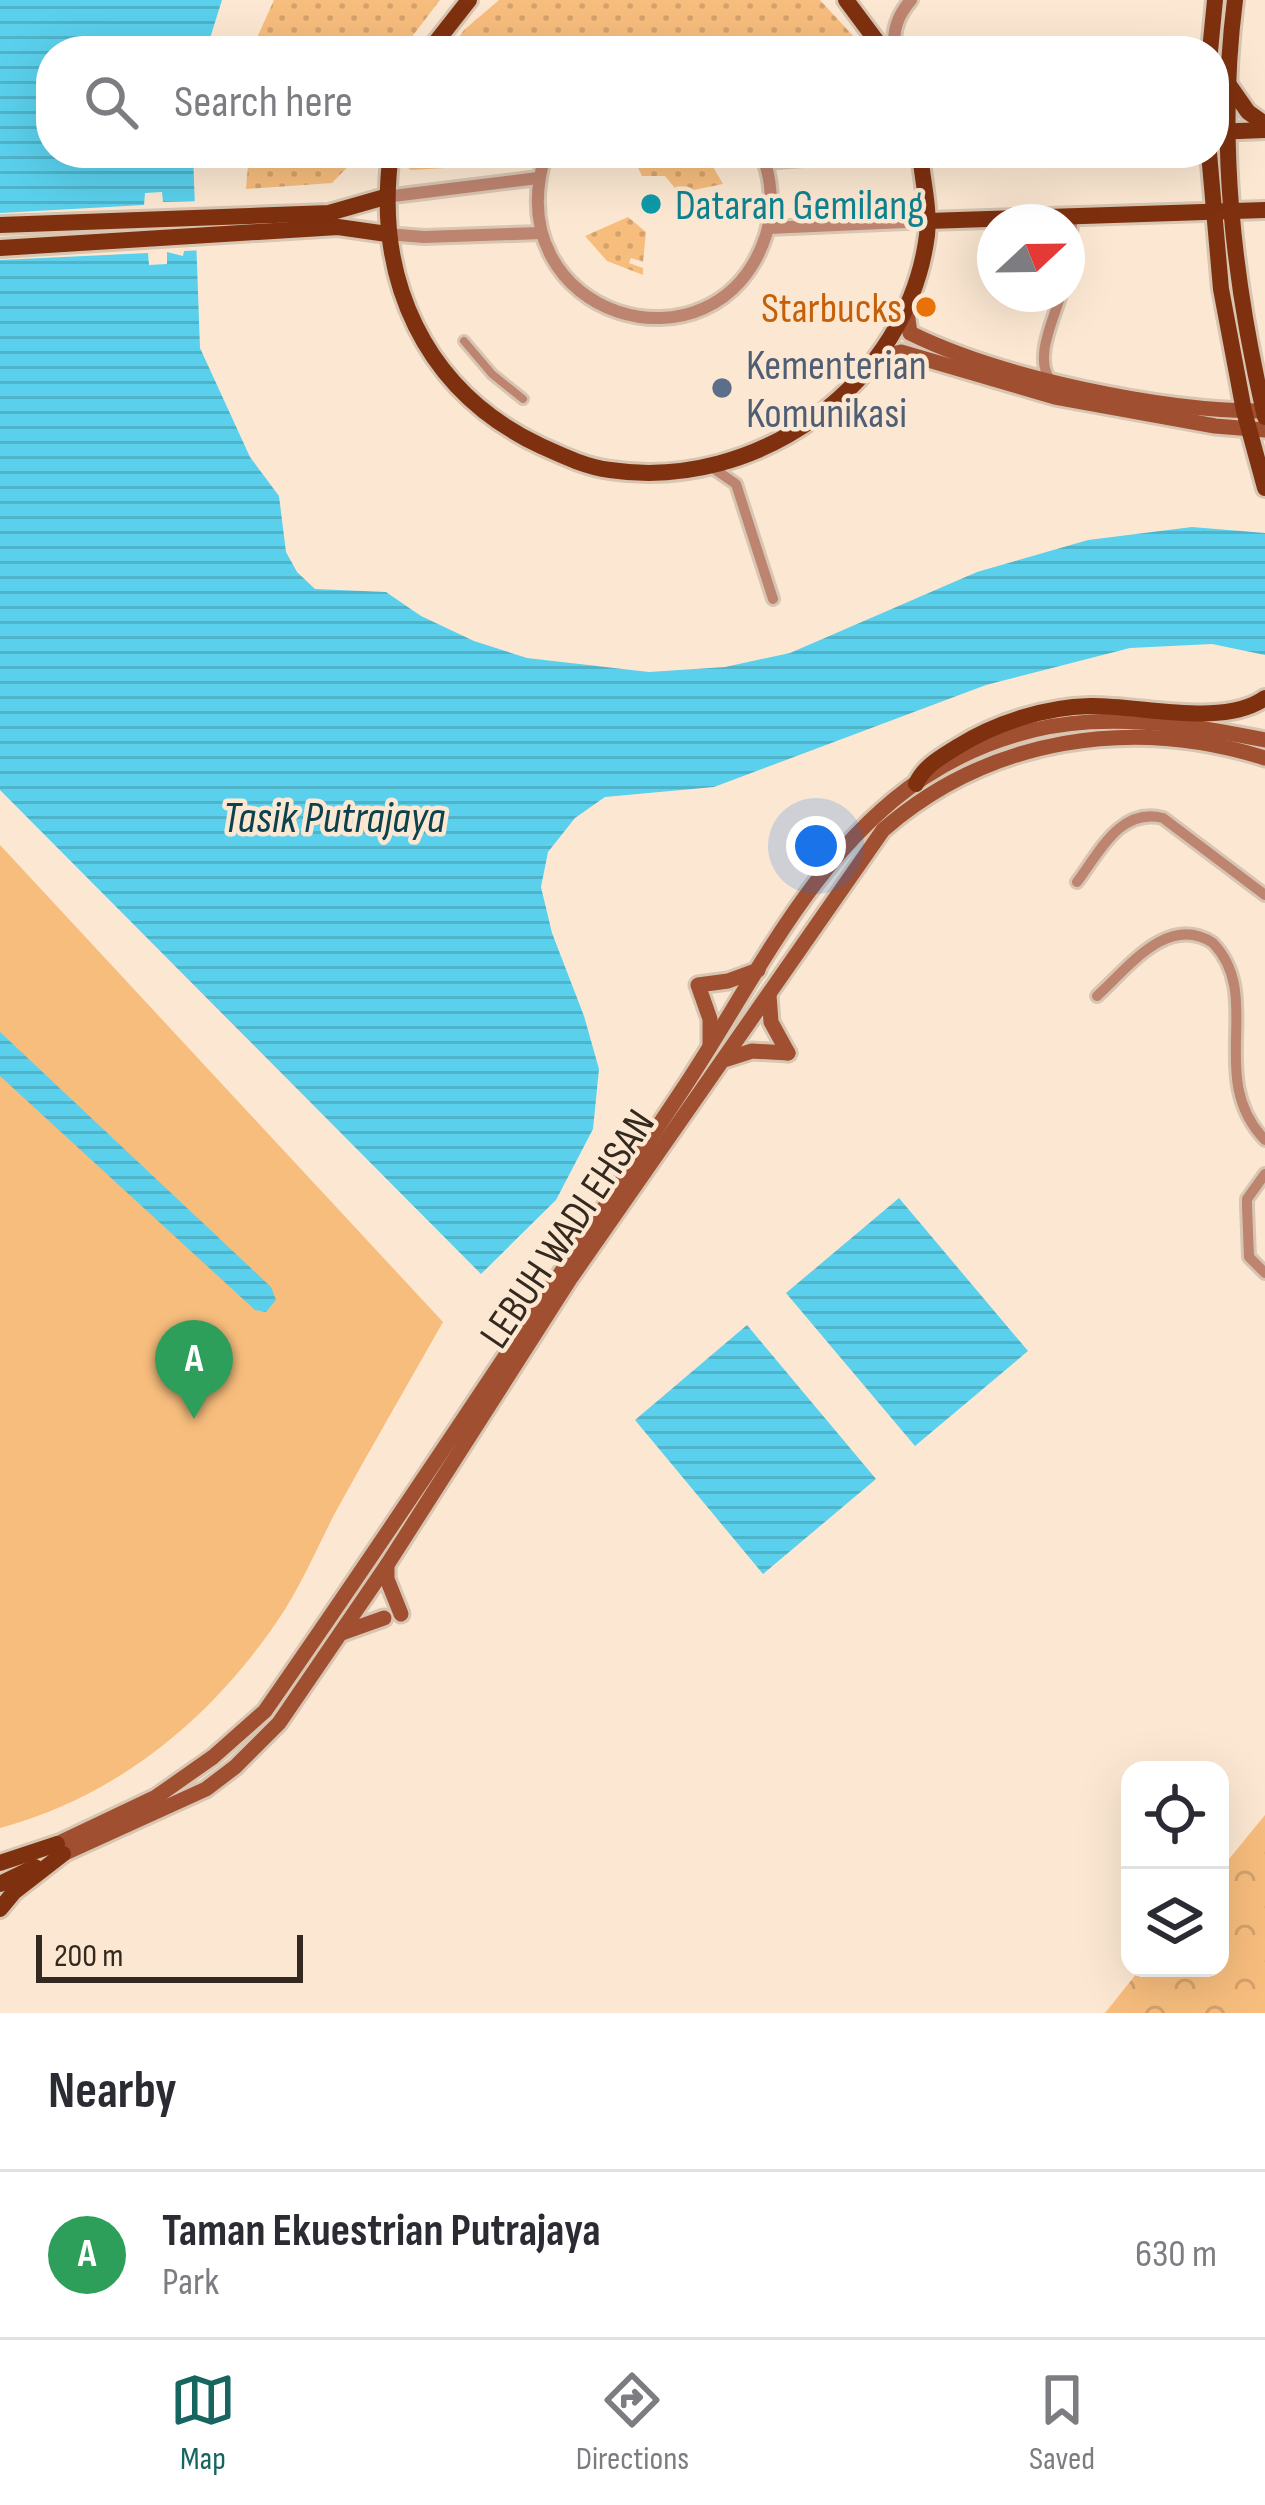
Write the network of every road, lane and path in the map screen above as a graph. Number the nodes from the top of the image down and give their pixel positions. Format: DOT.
graph roads {
  1 [pos="469,0"];
  2 [pos="846,0"];
  3 [pos="910,0"];
  4 [pos="1215,0"];
  5 [pos="1235,0"];
  6 [pos="441,36"];
  7 [pos="873,36"];
  8 [pos="893,36"];
  9 [pos="1211,36"];
  10 [pos="1229,61"];
  11 [pos="1229,84"];
  12 [pos="1265,127"];
  13 [pos="1229,131"];
  14 [pos="383,168"];
  15 [pos="388,168"];
  16 [pos="541,168"];
  17 [pos="765,168"];
  18 [pos="922,168"];
  19 [pos="1212,168"];
  20 [pos="1220,168"];
  21 [pos="538,178"];
  22 [pos="385,196"];
  23 [pos="1265,210"];
  24 [pos="309,212"];
  25 [pos="1221,213"];
  26 [pos="1186,214"];
  27 [pos="1085,217"];
  28 [pos="977,220"];
  29 [pos="928,221"];
  30 [pos="243,224"];
  31 [pos="0,225"];
  32 [pos="338,227"];
  33 [pos="768,228"];
  34 [pos="541,232"];
  35 [pos="387,234"];
  36 [pos="0,248"];
  37 [pos="1235,248"];
  38 [pos="1215,250"];
  39 [pos="395,271"];
  40 [pos="906,304"];
  41 [pos="1055,312"];
  42 [pos="464,341"];
  43 [pos="1044,350"];
  44 [pos="877,358"];
  45 [pos="1017,371"];
  46 [pos="1051,381"];
  47 [pos="523,399"];
  48 [pos="1244,411"];
  49 [pos="1265,413"];
  50 [pos="1257,430"];
  51 [pos="752,453"];
  52 [pos="708,466"];
  53 [pos="736,484"];
  54 [pos="1265,488"];
  55 [pos="773,599"];
  56 [pos="1265,698"];
  57 [pos="1265,740"];
  58 [pos="1265,758"];
  59 [pos="916,784"];
  60 [pos="1077,882"];
  61 [pos="1265,895"];
  62 [pos="760,969"];
  63 [pos="769,994"];
  64 [pos="1096,996"];
  65 [pos="710,1049"];
  66 [pos="725,1060"];
  67 [pos="1265,1140"];
  68 [pos="1265,1174"];
  69 [pos="1265,1273"];
  70 [pos="387,1565"];
  71 [pos="342,1633"];
  72 [pos="60,1849"];
  73 [pos="0,1863"];
  74 [pos="0,1884"];
  75 [pos="0,1909"];
  1 -- 6 [label="main road"];
  2 -- 7 [label="main road"];
  3 -- 8 [label="street"];
  4 -- 9 [label="main road"];
  5 -- 10 [label="main road"];
  11 -- 12 [label="main road"];
  12 -- 13 [label="main road"];
  14 -- 24 [label="main road"];
  15 -- 22 [label="main road"];
  16 -- 21 [label="street"];
  17 -- 33 [label="street"];
  18 -- 29 [label="main road"];
  19 -- 25 [label="main road"];
  20 -- 25 [label="main road"];
  21 -- 22 [label="street"];
  21 -- 34 [label="street"];
  22 -- 24 [label="main road"];
  22 -- 35 [label="main road"];
  23 -- 25 [label="main road"];
  23 -- 37 [label="main road"];
  24 -- 30 [label="main road"];
  25 -- 26 [label="main road"];
  25 -- 37 [label="main road"];
  25 -- 38 [label="main road"];
  26 -- 27 [label="main road"];
  26 -- 38 [label="main road"];
  28 -- 29 [label="main road"];
  29 -- 33 [label="street"];
  29 -- 40 [label="main road"];
  30 -- 31 [label="main road"];
  30 -- 32 [label="main road"];
  30 -- 36 [label="main road"];
  32 -- 35 [label="main road"];
  32 -- 39 [label="main road"];
  33 -- 34 [label="street"];
  34 -- 35 [label="street"];
  35 -- 39 [label="main road"];
  37 -- 49 [label="main road"];
  38 -- 48 [label="main road"];
  39 -- 52 [label="main road"];
  40 -- 44 [label="main road"];
  40 -- 45 [label="main road"];
  41 -- 43 [label="street"];
  42 -- 47 [label="street"];
  43 -- 45 [label="street"];
  43 -- 46 [label="street"];
  44 -- 50 [label="main road"];
  44 -- 51 [label="main road"];
  45 -- 46 [label="main road"];
  46 -- 48 [label="main road"];
  48 -- 49 [label="main road"];
  48 -- 50 [label="main road"];
  50 -- 54 [label="main road"];
  51 -- 52 [label="main road"];
  51 -- 53 [label="street"];
  52 -- 53 [label="street"];
  53 -- 55 [label="street"];
  56 -- 59 [label="main road"];
  57 -- 59 [label="main road, LEBUH WADI EHSAN"];
  58 -- 63 [label="main road, LEBUH WADI EHSAN"];
  59 -- 62 [label="main road, LEBUH WADI EHSAN"];
  60 -- 61 [label="street"];
  62 -- 65 [label="main road, LEBUH WADI EHSAN"];
  62 -- 65 [label="main road"];
  63 -- 66 [label="main road, LEBUH WADI EHSAN"];
  63 -- 66 [label="main road"];
  64 -- 67 [label="street"];
  65 -- 72 [label="main road, LEBUH WADI EHSAN"];
  66 -- 70 [label="main road, LEBUH WADI EHSAN"];
  68 -- 69 [label="street"];
  70 -- 71 [label="main road, LEBUH WADI EHSAN"];
  70 -- 71 [label="main road"];
  71 -- 72 [label="main road, LEBUH WADI EHSAN"];
  72 -- 73 [label="main road"];
  72 -- 74 [label="main road"];
  72 -- 75 [label="main road"];
}
